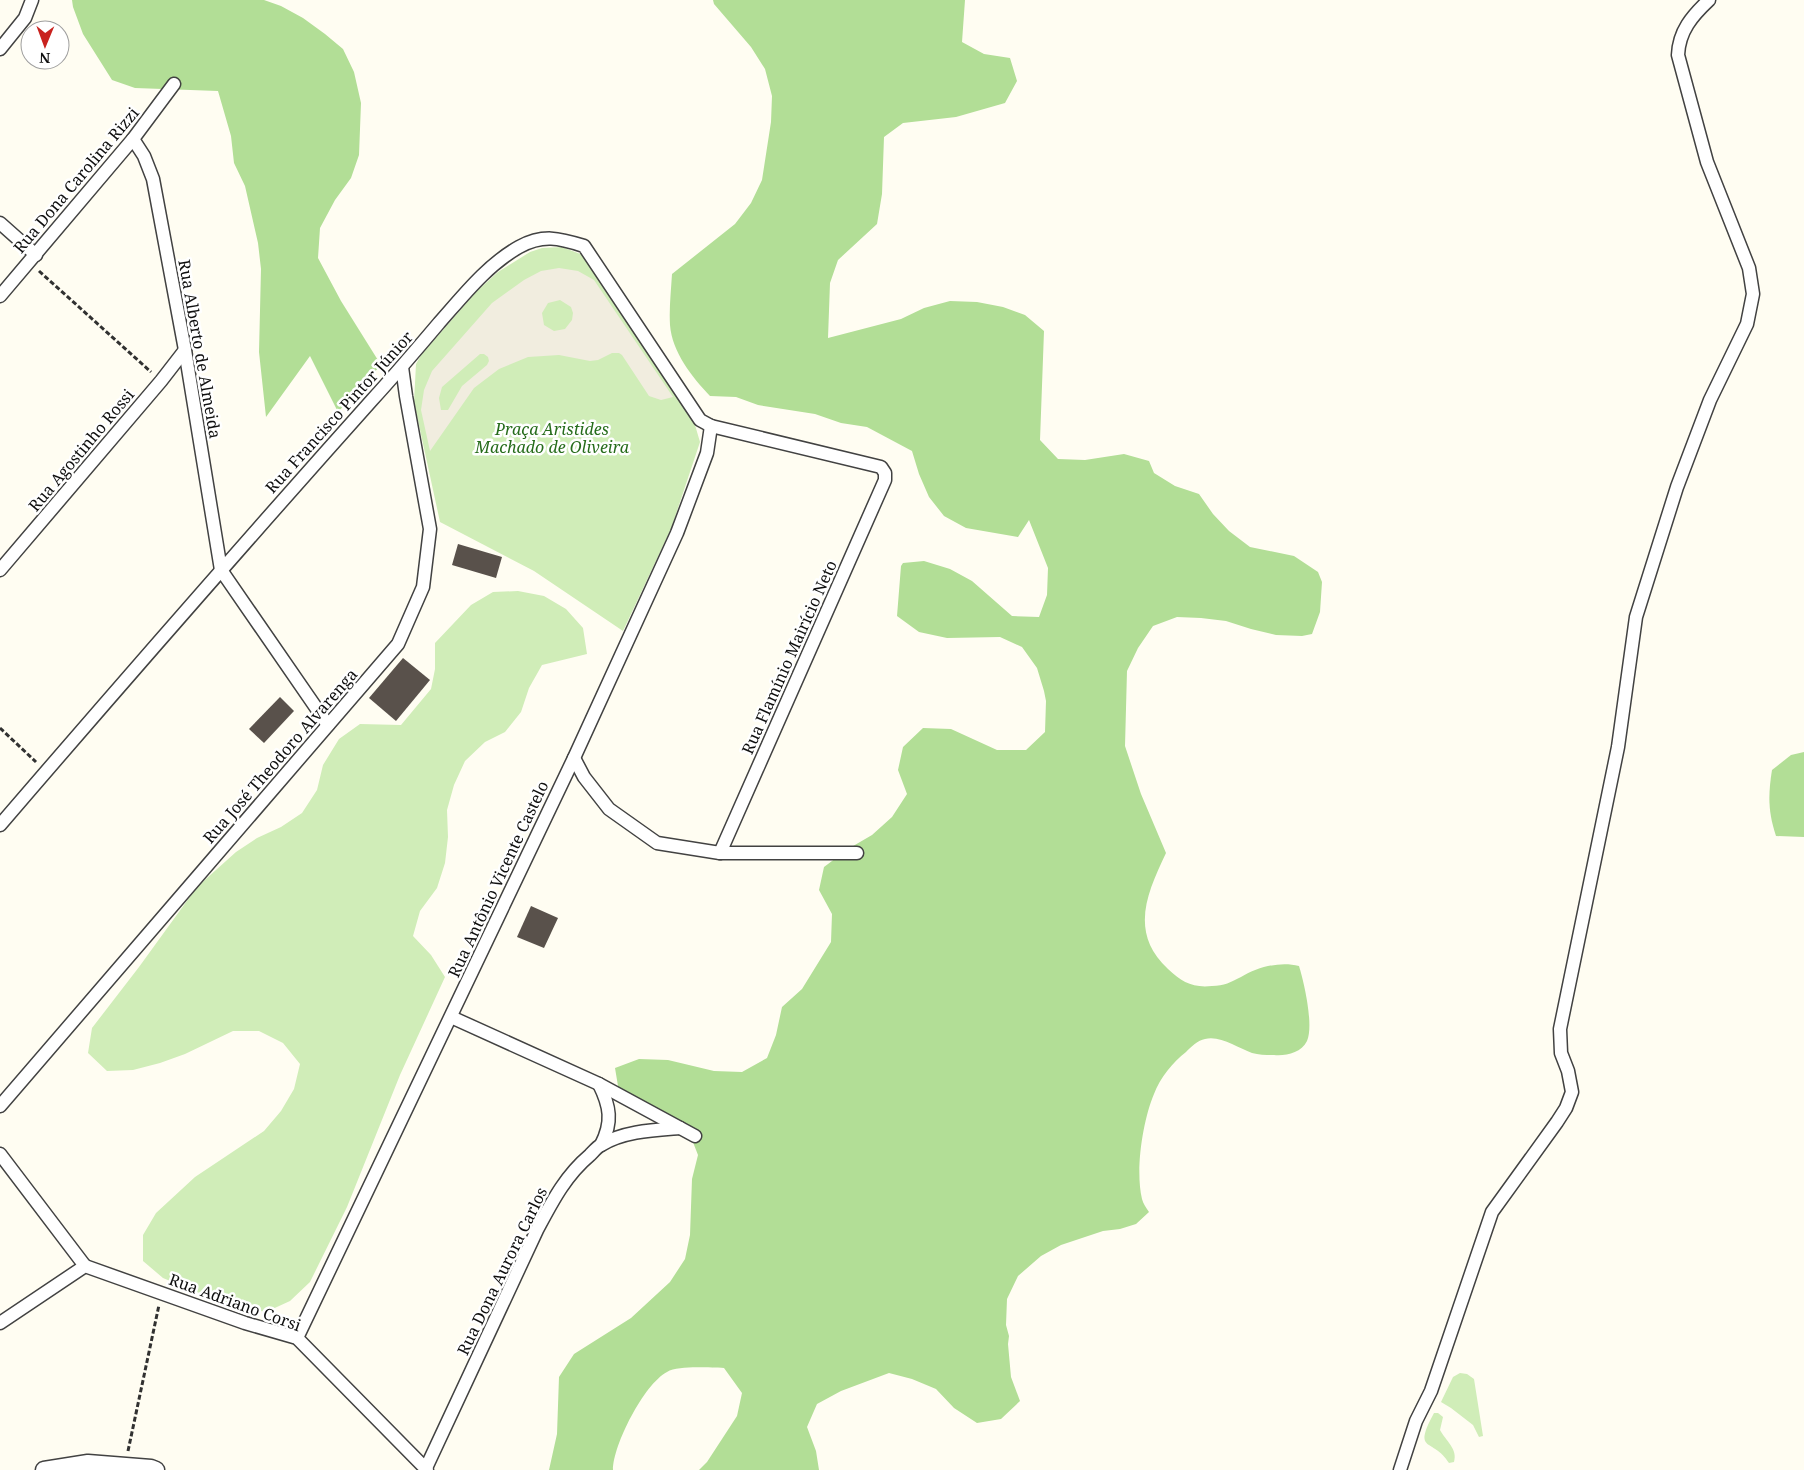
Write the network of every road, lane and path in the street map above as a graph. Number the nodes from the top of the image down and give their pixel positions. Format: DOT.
graph roads {
  1 [pos="32,0"];
  2 [pos="1709,0"];
  3 [pos="0,49"];
  4 [pos="174,84"];
  5 [pos="133,139"];
  6 [pos="0,223"];
  7 [pos="33,258"];
  8 [pos="0,296"];
  9 [pos="185,350"];
  10 [pos="402,367"];
  11 [pos="161,381"];
  12 [pos="711,426"];
  13 [pos="0,570"];
  14 [pos="221,570"];
  15 [pos="328,725"];
  16 [pos="0,728"];
  17 [pos="574,758"];
  18 [pos="46,771"];
  19 [pos="0,824"];
  20 [pos="720,853"];
  21 [pos="856,854"];
  22 [pos="451,1017"];
  23 [pos="598,1084"];
  24 [pos="0,1106"];
  25 [pos="680,1128"];
  26 [pos="695,1136"];
  27 [pos="601,1145"];
  28 [pos="0,1154"];
  29 [pos="85,1266"];
  30 [pos="162,1293"];
  31 [pos="0,1323"];
  32 [pos="297,1338"];
  33 [pos="125,1466"];
  34 [pos="427,1469"];
  35 [pos="44,1470"];
  36 [pos="156,1470"];
  37 [pos="1400,1470"];
  1 -- 3 [label="street"];
  2 -- 37 [label="street"];
  4 -- 5 [label="street, Rua Dona Carolina Rizzi"];
  5 -- 7 [label="street, Rua Dona Carolina Rizzi"];
  5 -- 9 [label="street, Rua Alberto de Almeida"];
  6 -- 7 [label="street"];
  7 -- 8 [label="street, Rua Dona Carolina Rizzi"];
  7 -- 11 [label="path"];
  9 -- 11 [label="street, Rua Agostinho Rossi"];
  9 -- 14 [label="street, Rua Alberto de Almeida"];
  10 -- 12 [label="street, Rua Francisco Pintor Júnior"];
  10 -- 14 [label="street, Rua Francisco Pintor Júnior"];
  10 -- 15 [label="street, Rua José Theodoro Alvarenga"];
  11 -- 13 [label="street, Rua Agostinho Rossi"];
  12 -- 17 [label="street, Rua Antônio Vicente Castelo"];
  12 -- 20 [label="street, Rua Flamínio Mairício Neto"];
  14 -- 15 [label="street"];
  14 -- 18 [label="street, Rua Francisco Pintor Júnior"];
  15 -- 24 [label="street, Rua José Theodoro Alvarenga"];
  16 -- 18 [label="path"];
  17 -- 20 [label="street"];
  17 -- 22 [label="street, Rua Antônio Vicente Castelo"];
  18 -- 19 [label="street, Rua Francisco Pintor Júnior"];
  20 -- 21 [label="street"];
  22 -- 23 [label="street"];
  22 -- 32 [label="street, Rua Antônio Vicente Castelo"];
  23 -- 25 [label="street"];
  23 -- 27 [label="street"];
  25 -- 26 [label="street"];
  25 -- 27 [label="street, Rua Dona Aurora Carlos"];
  27 -- 34 [label="street, Rua Dona Aurora Carlos"];
  28 -- 29 [label="street"];
  29 -- 30 [label="street, Rua Adriano Corsi"];
  29 -- 31 [label="street"];
  30 -- 32 [label="street, Rua Adriano Corsi"];
  30 -- 33 [label="path"];
  32 -- 34 [label="street, Rua Adriano Corsi"];
  33 -- 35 [label="street"];
  33 -- 36 [label="street"];
}
